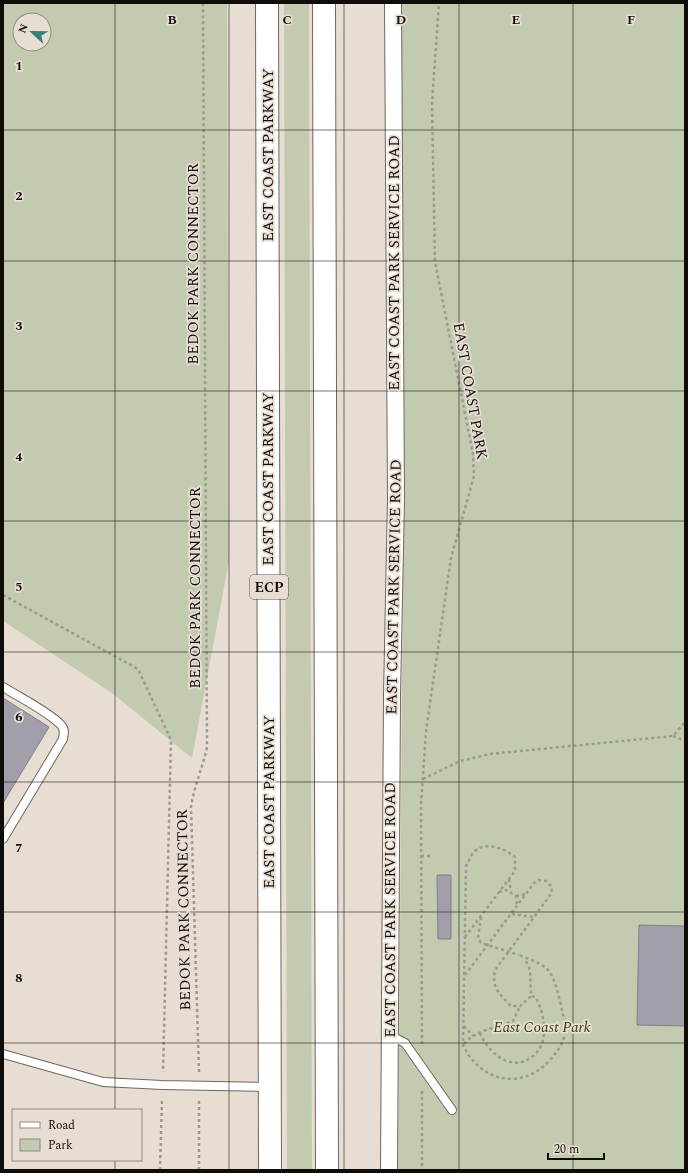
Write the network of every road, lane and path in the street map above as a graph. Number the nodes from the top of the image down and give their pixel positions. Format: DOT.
graph roads {
  1 [pos="203,3"];
  2 [pos="267,3"];
  3 [pos="324,3"];
  4 [pos="393,3"];
  5 [pos="439,3"];
  6 [pos="3,595"];
  7 [pos="3,687"];
  8 [pos="685,722"];
  9 [pos="673,736"];
  10 [pos="685,741"];
  11 [pos="422,779"];
  12 [pos="3,838"];
  13 [pos="422,856"];
  14 [pos="432,856"];
  15 [pos="509,879"];
  16 [pos="499,892"];
  17 [pos="511,892"];
  18 [pos="526,893"];
  19 [pos="516,896"];
  20 [pos="517,906"];
  21 [pos="511,914"];
  22 [pos="482,915"];
  23 [pos="534,917"];
  24 [pos="465,937"];
  25 [pos="488,945"];
  26 [pos="509,951"];
  27 [pos="519,955"];
  28 [pos="465,975"];
  29 [pos="531,996"];
  30 [pos="520,1006"];
  31 [pos="464,1026"];
  32 [pos="480,1033"];
  33 [pos="389,1035"];
  34 [pos="473,1036"];
  35 [pos="464,1044"];
  36 [pos="3,1054"];
  37 [pos="422,1067"];
  38 [pos="162,1085"];
  39 [pos="199,1086"];
  40 [pos="270,1087"];
  41 [pos="452,1110"];
  42 [pos="160,1170"];
  43 [pos="199,1170"];
  44 [pos="270,1170"];
  45 [pos="327,1170"];
  46 [pos="389,1170"];
  47 [pos="422,1170"];
  1 -- 39 [label="path, BEDOK PARK CONNECTOR"];
  2 -- 40 [label="highway, EAST COAST PARKWAY / ECP"];
  3 -- 45 [label="highway"];
  4 -- 33 [label="street, EAST COAST PARK SERVICE ROAD"];
  5 -- 11 [label="path, EAST COAST PARK"];
  6 -- 38 [label="path"];
  7 -- 12 [label="lane"];
  8 -- 9 [label="path"];
  9 -- 10 [label="path"];
  9 -- 11 [label="path"];
  11 -- 13 [label="path, EAST COAST PARK"];
  13 -- 14 [label="path"];
  13 -- 37 [label="path, EAST COAST PARK"];
  15 -- 16 [label="path"];
  15 -- 17 [label="path"];
  15 -- 24 [label="path"];
  16 -- 17 [label="path"];
  16 -- 22 [label="path"];
  17 -- 19 [label="path"];
  18 -- 19 [label="path"];
  18 -- 20 [label="path"];
  18 -- 23 [label="path"];
  19 -- 20 [label="path"];
  20 -- 21 [label="path"];
  21 -- 23 [label="path"];
  21 -- 25 [label="path"];
  22 -- 24 [label="path"];
  22 -- 25 [label="path"];
  23 -- 26 [label="path"];
  24 -- 28 [label="path"];
  25 -- 26 [label="path"];
  25 -- 28 [label="path"];
  26 -- 27 [label="path"];
  26 -- 30 [label="path"];
  27 -- 29 [label="path"];
  27 -- 35 [label="path"];
  28 -- 31 [label="path"];
  29 -- 30 [label="path"];
  29 -- 32 [label="path"];
  30 -- 32 [label="path"];
  31 -- 34 [label="path"];
  31 -- 35 [label="path"];
  32 -- 34 [label="path"];
  33 -- 37 [label="lane"];
  33 -- 46 [label="street, EAST COAST PARK SERVICE ROAD"];
  34 -- 35 [label="path"];
  36 -- 38 [label="lane"];
  37 -- 41 [label="lane"];
  37 -- 47 [label="path, EAST COAST PARK"];
  38 -- 39 [label="lane"];
  38 -- 42 [label="path"];
  39 -- 40 [label="lane"];
  39 -- 43 [label="path, BEDOK PARK CONNECTOR"];
  40 -- 44 [label="highway, EAST COAST PARKWAY / ECP"];
}
